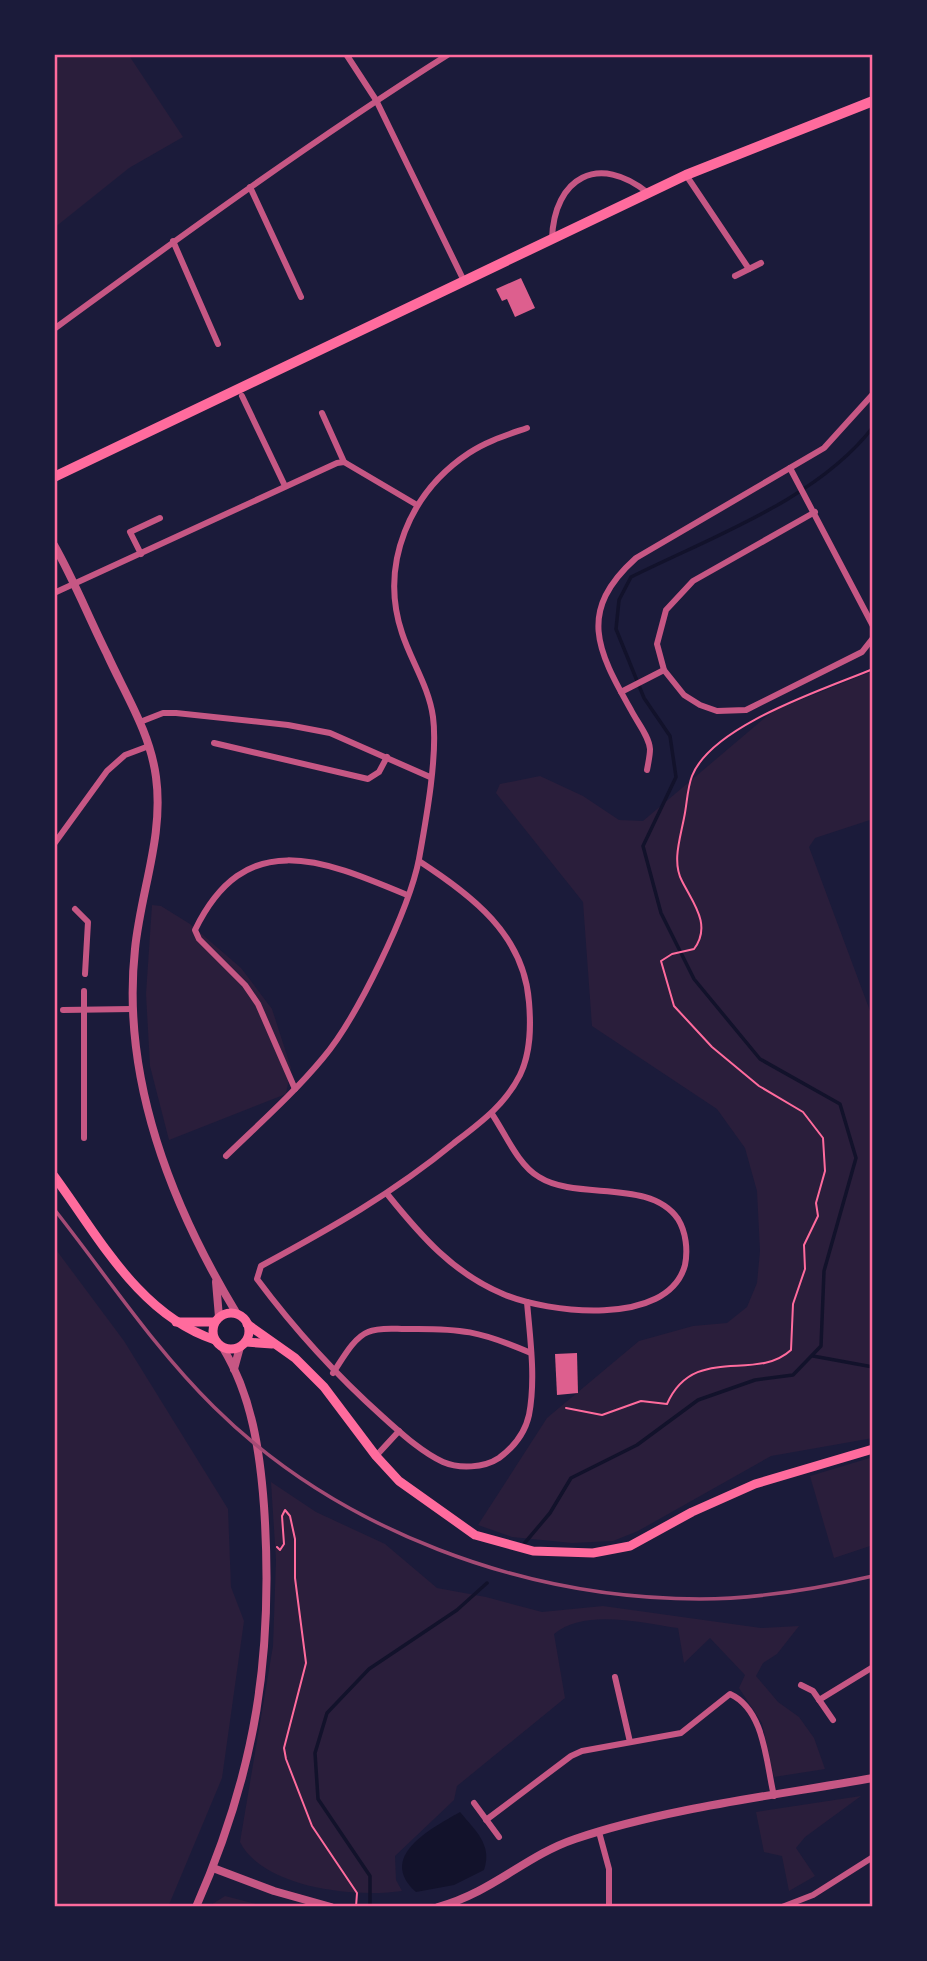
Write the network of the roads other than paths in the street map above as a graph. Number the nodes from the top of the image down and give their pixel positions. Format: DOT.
graph roads {
  1 [pos="346,54"];
  2 [pos="449,54"];
  3 [pos="376,100"];
  4 [pos="873,101"];
  5 [pos="686,175"];
  6 [pos="250,187"];
  7 [pos="648,192"];
  8 [pos="552,239"];
  9 [pos="173,241"];
  10 [pos="761,264"];
  11 [pos="750,269"];
  12 [pos="735,276"];
  13 [pos="464,281"];
  14 [pos="301,297"];
  15 [pos="54,329"];
  16 [pos="218,344"];
  17 [pos="241,393"];
  18 [pos="873,394"];
  19 [pos="322,413"];
  20 [pos="527,428"];
  21 [pos="344,462"];
  22 [pos="790,468"];
  23 [pos="54,477"];
  24 [pos="285,486"];
  25 [pos="417,505"];
  26 [pos="815,512"];
  27 [pos="160,518"];
  28 [pos="54,545"];
  29 [pos="141,554"];
  30 [pos="75,583"];
  31 [pos="54,593"];
  32 [pos="873,626"];
  33 [pos="873,638"];
  34 [pos="663,670"];
  35 [pos="621,692"];
  36 [pos="140,722"];
  37 [pos="214,743"];
  38 [pos="149,746"];
  39 [pos="387,757"];
  40 [pos="647,770"];
  41 [pos="430,777"];
  42 [pos="54,844"];
  43 [pos="419,861"];
  44 [pos="407,895"];
  45 [pos="75,909"];
  46 [pos="85,974"];
  47 [pos="84,991"];
  48 [pos="83,1009"];
  49 [pos="132,1009"];
  50 [pos="64,1010"];
  51 [pos="295,1089"];
  52 [pos="492,1114"];
  53 [pos="84,1138"];
  54 [pos="226,1156"];
  55 [pos="54,1177"];
  56 [pos="388,1195"];
  57 [pos="216,1279"];
  58 [pos="527,1302"];
  59 [pos="237,1314"];
  60 [pos="217,1320"];
  61 [pos="174,1322"];
  62 [pos="247,1324"];
  63 [pos="215,1340"];
  64 [pos="272,1344"];
  65 [pos="243,1345"];
  66 [pos="223,1348"];
  67 [pos="531,1353"];
  68 [pos="234,1369"];
  69 [pos="333,1373"];
  70 [pos="399,1431"];
  71 [pos="873,1450"];
  72 [pos="376,1457"];
  73 [pos="873,1667"];
  74 [pos="615,1677"];
  75 [pos="801,1685"];
  76 [pos="819,1700"];
  77 [pos="833,1720"];
  78 [pos="630,1742"];
  79 [pos="873,1778"];
  80 [pos="774,1796"];
  81 [pos="474,1803"];
  82 [pos="486,1820"];
  83 [pos="599,1832"];
  84 [pos="499,1837"];
  85 [pos="873,1857"];
  86 [pos="213,1868"];
  87 [pos="196,1907"];
  88 [pos="331,1907"];
  89 [pos="438,1907"];
  90 [pos="609,1907"];
  91 [pos="782,1907"];
  1 -- 3 [label="street"];
  2 -- 3 [label="street"];
  3 -- 6 [label="street"];
  3 -- 13 [label="street"];
  4 -- 5 [label="main road"];
  5 -- 7 [label="main road"];
  5 -- 11 [label="street"];
  6 -- 9 [label="street"];
  6 -- 14 [label="street"];
  7 -- 8 [label="main road"];
  7 -- 8 [label="street"];
  8 -- 13 [label="main road"];
  9 -- 15 [label="street"];
  9 -- 16 [label="street"];
  10 -- 11 [label="street"];
  11 -- 12 [label="street"];
  13 -- 17 [label="main road"];
  17 -- 23 [label="main road"];
  17 -- 24 [label="street"];
  18 -- 22 [label="street"];
  19 -- 21 [label="street"];
  20 -- 25 [label="street"];
  21 -- 24 [label="street"];
  21 -- 25 [label="street"];
  22 -- 26 [label="street"];
  22 -- 35 [label="street"];
  24 -- 29 [label="street"];
  25 -- 41 [label="street"];
  26 -- 32 [label="street"];
  26 -- 34 [label="street"];
  27 -- 29 [label="street"];
  28 -- 30 [label="street"];
  29 -- 30 [label="street"];
  30 -- 31 [label="street"];
  30 -- 36 [label="street"];
  33 -- 34 [label="street"];
  34 -- 35 [label="street"];
  35 -- 40 [label="street"];
  36 -- 38 [label="street"];
  36 -- 39 [label="street"];
  37 -- 39 [label="street"];
  38 -- 42 [label="street"];
  38 -- 49 [label="street"];
  39 -- 41 [label="street"];
  41 -- 43 [label="street"];
  43 -- 44 [label="street"];
  43 -- 52 [label="street"];
  44 -- 51 [label="street"];
  44 -- 51 [label="street"];
  45 -- 46 [label="street"];
  47 -- 48 [label="street"];
  48 -- 49 [label="street"];
  48 -- 50 [label="street"];
  48 -- 53 [label="street"];
  49 -- 57 [label="street"];
  51 -- 54 [label="street"];
  52 -- 56 [label="street"];
  52 -- 58 [label="street"];
  55 -- 61 [label="main road"];
  56 -- 58 [label="street"];
  56 -- 69 [label="street"];
  57 -- 59 [label="street"];
  57 -- 60 [label="street"];
  58 -- 67 [label="street"];
  59 -- 60 [label="main road"];
  59 -- 62 [label="main road"];
  60 -- 61 [label="main road"];
  60 -- 63 [label="main road"];
  61 -- 63 [label="main road"];
  62 -- 64 [label="main road"];
  62 -- 65 [label="main road"];
  63 -- 66 [label="main road"];
  64 -- 65 [label="main road"];
  64 -- 72 [label="main road"];
  65 -- 66 [label="main road"];
  65 -- 68 [label="street"];
  66 -- 68 [label="street"];
  67 -- 69 [label="street"];
  67 -- 70 [label="street"];
  68 -- 86 [label="street"];
  69 -- 70 [label="street"];
  70 -- 72 [label="street"];
  71 -- 72 [label="main road"];
  73 -- 76 [label="street"];
  74 -- 78 [label="street"];
  75 -- 76 [label="street"];
  76 -- 77 [label="street"];
  78 -- 80 [label="street"];
  78 -- 82 [label="street"];
  79 -- 80 [label="street"];
  80 -- 83 [label="street"];
  81 -- 82 [label="street"];
  82 -- 84 [label="street"];
  83 -- 89 [label="street"];
  83 -- 90 [label="street"];
  85 -- 91 [label="street"];
  86 -- 87 [label="street"];
  86 -- 88 [label="street"];
}
